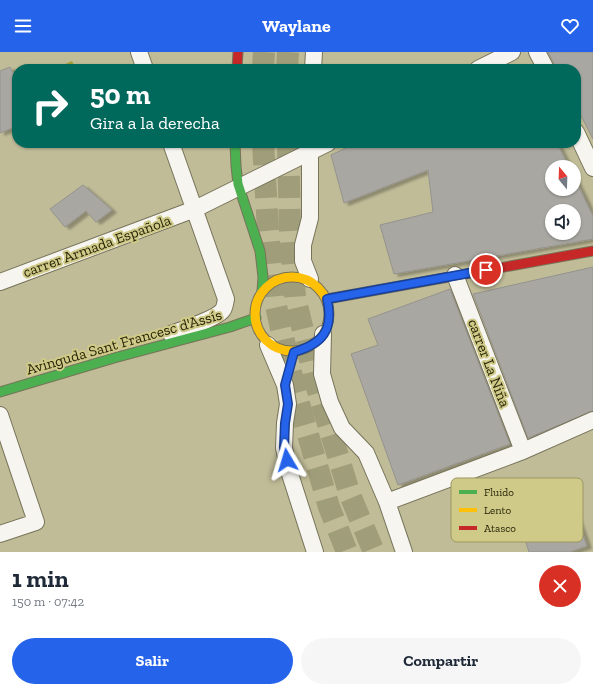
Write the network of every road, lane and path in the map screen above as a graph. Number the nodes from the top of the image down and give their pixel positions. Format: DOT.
graph roads {
  1 [pos="139,52"];
  2 [pos="238,52"];
  3 [pos="314,52"];
  4 [pos="512,52"];
  5 [pos="537,52"];
  6 [pos="143,64"];
  7 [pos="237,64"];
  8 [pos="313,64"];
  9 [pos="488,64"];
  10 [pos="543,64"];
  11 [pos="581,142"];
  12 [pos="173,148"];
  13 [pos="235,148"];
  14 [pos="309,148"];
  15 [pos="592,164"];
  16 [pos="238,188"];
  17 [pos="195,209"];
  18 [pos="593,251"];
  19 [pos="455,275"];
  20 [pos="310,279"];
  21 [pos="0,282"];
  22 [pos="262,291"];
  23 [pos="327,299"];
  24 [pos="256,318"];
  25 [pos="323,334"];
  26 [pos="268,345"];
  27 [pos="294,352"];
  28 [pos="114,358"];
  29 [pos="285,385"];
  30 [pos="0,392"];
  31 [pos="0,415"];
  32 [pos="593,420"];
  33 [pos="523,450"];
  34 [pos="387,502"];
  35 [pos="0,534"];
  36 [pos="314,552"];
  37 [pos="404,552"];
  1 -- 6 [label="street"];
  2 -- 7 [label="main road"];
  3 -- 8 [label="street"];
  4 -- 9 [label="street"];
  5 -- 10 [label="street"];
  11 -- 15 [label="street"];
  12 -- 17 [label="street"];
  13 -- 16 [label="main road"];
  14 -- 16 [label="street, carrer Armada Española"];
  14 -- 20 [label="street"];
  16 -- 17 [label="street, carrer Armada Española"];
  16 -- 22 [label="main road"];
  17 -- 21 [label="street, carrer Armada Española"];
  17 -- 28 [label="street"];
  18 -- 19 [label="main road"];
  19 -- 23 [label="main road"];
  19 -- 33 [label="street, carrer La Niña"];
  20 -- 22 [label="main road"];
  20 -- 23 [label="main road"];
  22 -- 24 [label="main road"];
  23 -- 25 [label="main road"];
  24 -- 26 [label="main road"];
  24 -- 28 [label="main road, Avinguda Sant Francesc d'Assís"];
  25 -- 27 [label="main road"];
  25 -- 34 [label="street"];
  26 -- 27 [label="main road"];
  26 -- 29 [label="street"];
  27 -- 29 [label="street"];
  28 -- 30 [label="main road, Avinguda Sant Francesc d'Assís"];
  29 -- 36 [label="street"];
  31 -- 35 [label="street"];
  32 -- 33 [label="street"];
  33 -- 34 [label="street"];
  34 -- 37 [label="street"];
}
